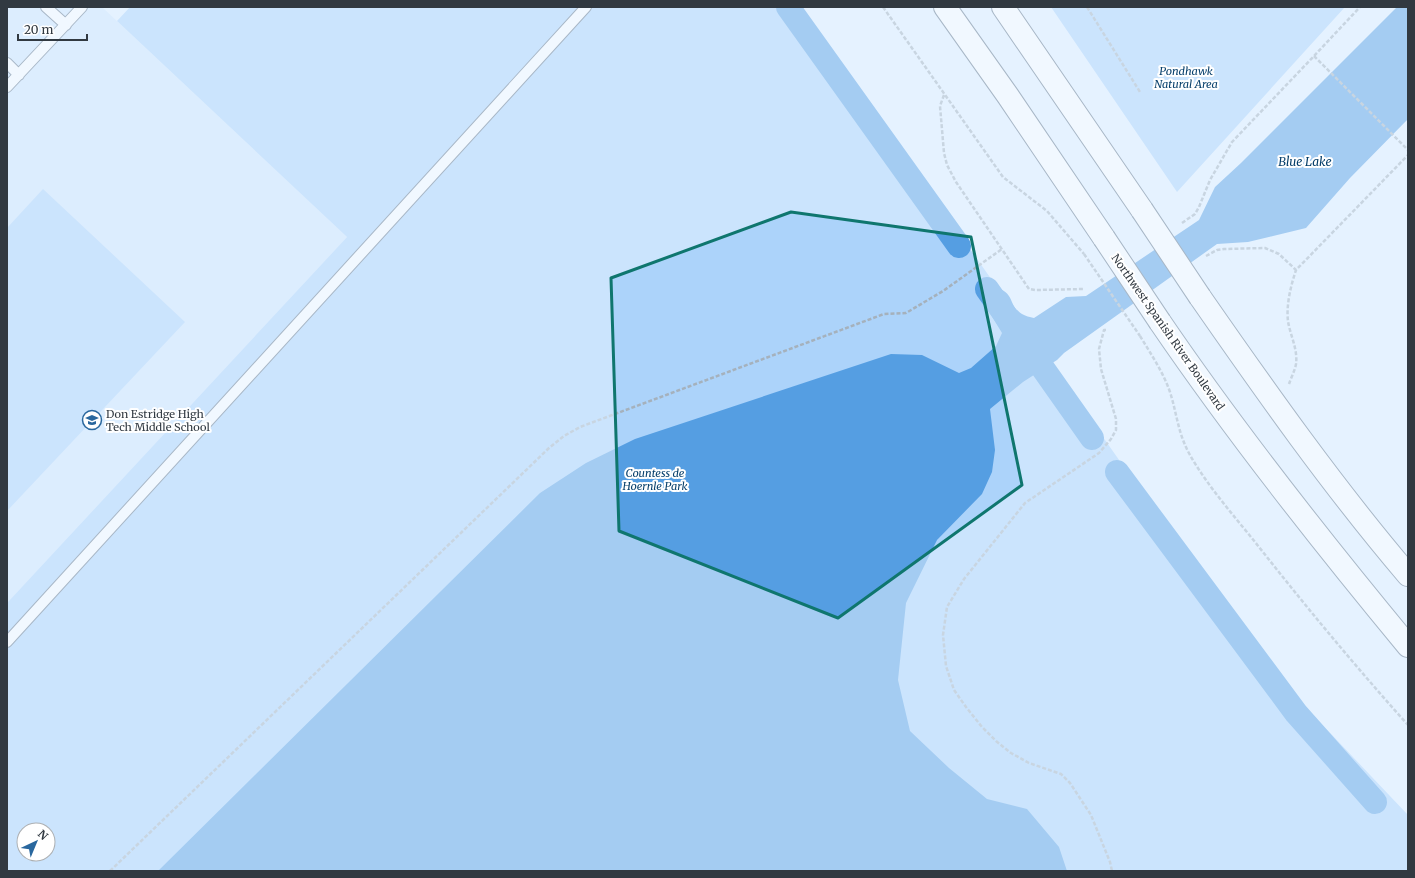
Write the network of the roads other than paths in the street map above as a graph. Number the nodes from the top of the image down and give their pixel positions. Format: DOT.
graph roads {
  1 [pos="46,7"];
  2 [pos="82,7"];
  3 [pos="586,7"];
  4 [pos="945,7"];
  5 [pos="1003,7"];
  6 [pos="66,25"];
  7 [pos="7,64"];
  8 [pos="19,75"];
  9 [pos="7,87"];
  10 [pos="1408,575"];
  11 [pos="7,642"];
  12 [pos="1408,646"];
  1 -- 6 [label="lane"];
  2 -- 6 [label="lane"];
  3 -- 11 [label="lane"];
  4 -- 12 [label="main road, Northwest Spanish River Boulevard, bridge"];
  5 -- 10 [label="main road, bridge"];
  6 -- 8 [label="lane"];
  7 -- 8 [label="lane"];
  8 -- 9 [label="lane"];
}
